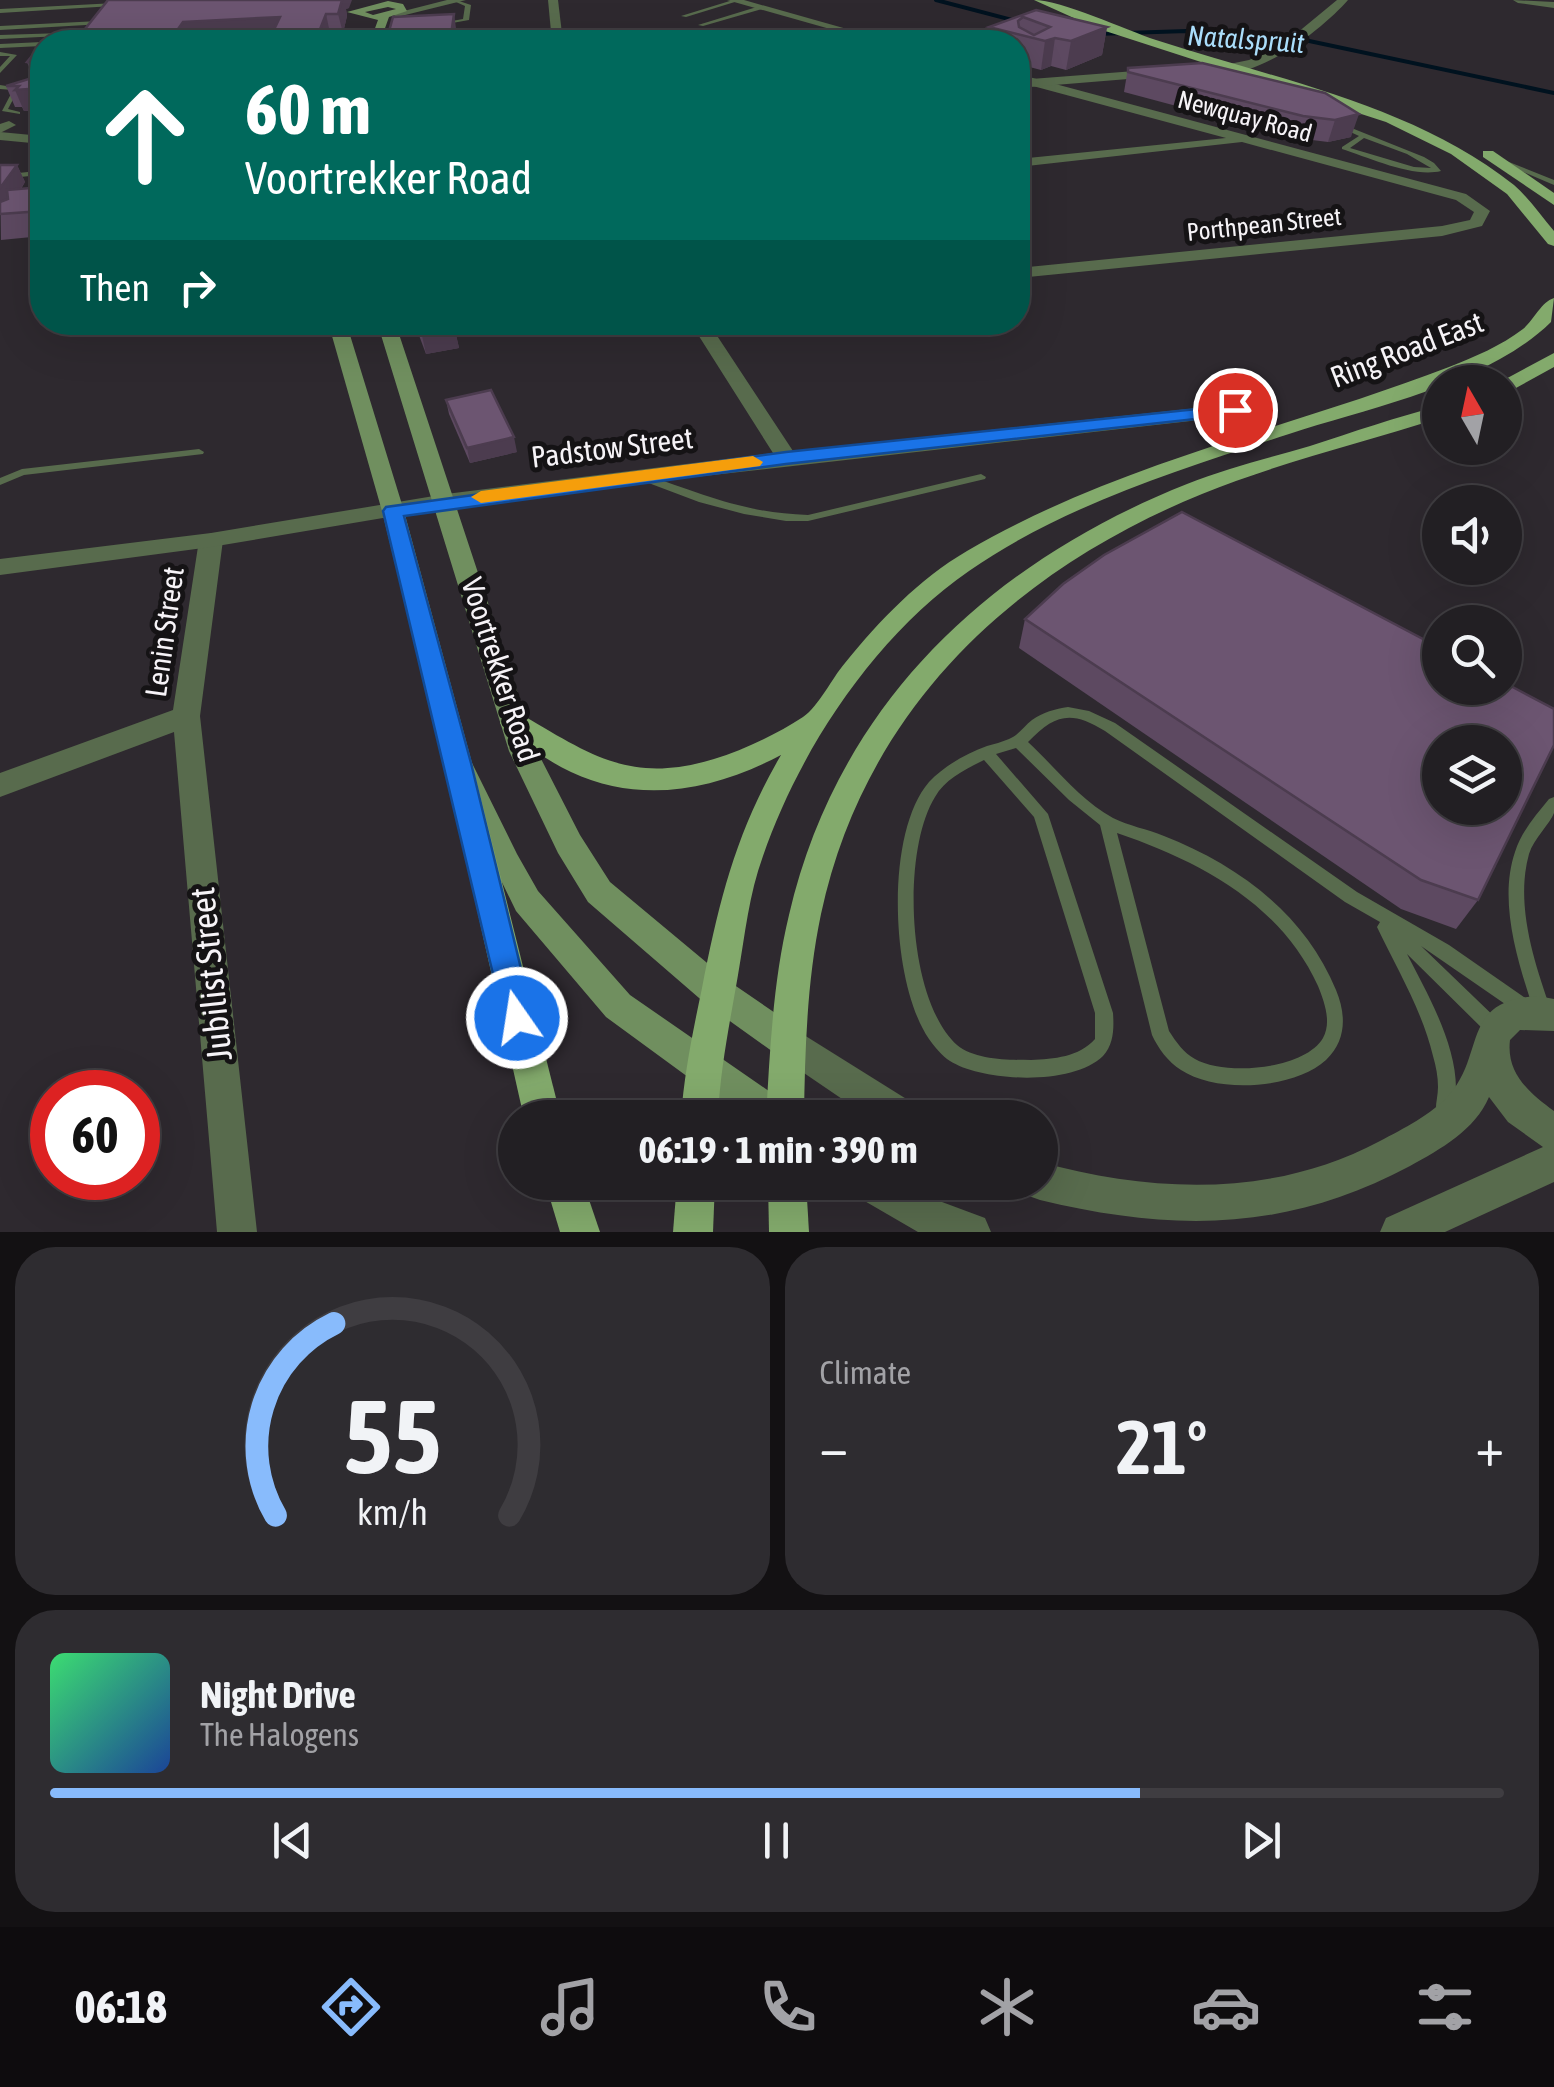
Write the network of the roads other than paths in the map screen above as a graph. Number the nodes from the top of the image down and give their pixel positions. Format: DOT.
graph roads {
  1 [pos="55,0"];
  2 [pos="460,0"];
  3 [pos="554,0"];
  4 [pos="734,0"];
  5 [pos="1039,0"];
  6 [pos="1066,0"];
  7 [pos="1344,0"];
  8 [pos="1518,0"];
  9 [pos="1540,0"];
  10 [pos="119,2"];
  11 [pos="1554,4"];
  12 [pos="0,7"];
  13 [pos="760,8"];
  14 [pos="393,10"];
  15 [pos="365,12"];
  16 [pos="112,13"];
  17 [pos="684,16"];
  18 [pos="0,19"];
  19 [pos="382,22"];
  20 [pos="74,25"];
  21 [pos="430,25"];
  22 [pos="701,25"];
  23 [pos="0,28"];
  24 [pos="71,30"];
  25 [pos="379,30"];
  26 [pos="557,30"];
  27 [pos="842,30"];
  28 [pos="30,36"];
  29 [pos="0,37"];
  30 [pos="30,45"];
  31 [pos="0,46"];
  32 [pos="0,54"];
  33 [pos="1253,65"];
  34 [pos="1230,68"];
  35 [pos="1194,70"];
  36 [pos="0,71"];
  37 [pos="1175,72"];
  38 [pos="1030,82"];
  39 [pos="1030,84"];
  40 [pos="30,86"];
  41 [pos="0,87"];
  42 [pos="16,87"];
  43 [pos="30,97"];
  44 [pos="11,99"];
  45 [pos="5,126"];
  46 [pos="30,127"];
  47 [pos="1344,127"];
  48 [pos="30,135"];
  49 [pos="1362,138"];
  50 [pos="1244,139"];
  51 [pos="1497,159"];
  52 [pos="1030,161"];
  53 [pos="1412,169"];
  54 [pos="30,174"];
  55 [pos="3,177"];
  56 [pos="1397,180"];
  57 [pos="1554,183"];
  58 [pos="1461,197"];
  59 [pos="1554,200"];
  60 [pos="1552,235"];
  61 [pos="1030,272"];
  62 [pos="1554,303"];
  63 [pos="342,335"];
  64 [pos="390,335"];
  65 [pos="707,335"];
  66 [pos="1554,359"];
  67 [pos="1522,378"];
  68 [pos="1235,410"];
  69 [pos="1422,418"];
  70 [pos="199,452"];
  71 [pos="786,458"];
  72 [pos="1196,460"];
  73 [pos="642,477"];
  74 [pos="981,477"];
  75 [pos="1231,477"];
  76 [pos="0,482"];
  77 [pos="446,501"];
  78 [pos="393,511"];
  79 [pos="211,540"];
  80 [pos="0,567"];
  81 [pos="186,716"];
  82 [pos="817,721"];
  83 [pos="514,722"];
  84 [pos="1018,741"];
  85 [pos="986,753"];
  86 [pos="458,763"];
  87 [pos="0,785"];
  88 [pos="1554,802"];
  89 [pos="1107,822"];
  90 [pos="1351,898"];
  91 [pos="1385,926"];
  92 [pos="718,993"];
  93 [pos="1543,1013"];
  94 [pos="1494,1033"];
  95 [pos="788,1042"];
  96 [pos="702,1065"];
  97 [pos="539,1100"];
  98 [pos="700,1100"];
  99 [pos="751,1100"];
  100 [pos="786,1100"];
  101 [pos="875,1100"];
  102 [pos="1441,1123"];
  103 [pos="1554,1133"];
  104 [pos="1554,1162"];
  105 [pos="1058,1187"];
  106 [pos="570,1200"];
  107 [pos="695,1200"];
  108 [pos="788,1200"];
  109 [pos="901,1200"];
  110 [pos="237,1232"];
  111 [pos="580,1232"];
  112 [pos="693,1232"];
  113 [pos="789,1232"];
  114 [pos="971,1232"];
  115 [pos="1400,1232"];
  1 -- 12 [label="lane"];
  2 -- 14 [label="street"];
  2 -- 21 [label="lane"];
  3 -- 26 [label="street"];
  4 -- 13 [label="street"];
  4 -- 17 [label="lane"];
  5 -- 34 [label="main road"];
  6 -- 33 [label="main road"];
  7 -- 33 [label="street"];
  8 -- 11 [label="street"];
  9 -- 11 [label="street"];
  10 -- 12 [label="lane"];
  10 -- 16 [label="lane"];
  13 -- 22 [label="lane"];
  13 -- 27 [label="street"];
  14 -- 15 [label="main road"];
  14 -- 19 [label="main road"];
  15 -- 19 [label="main road"];
  16 -- 18 [label="lane"];
  16 -- 20 [label="lane"];
  19 -- 25 [label="main road"];
  20 -- 23 [label="lane"];
  20 -- 24 [label="lane"];
  28 -- 29 [label="lane"];
  30 -- 31 [label="lane"];
  32 -- 36 [label="lane"];
  33 -- 34 [label="street"];
  33 -- 51 [label="main road"];
  34 -- 35 [label="street"];
  34 -- 60 [label="main road"];
  37 -- 38 [label="street"];
  39 -- 50 [label="street, Newquay Road"];
  40 -- 42 [label="lane"];
  41 -- 42 [label="lane"];
  42 -- 44 [label="lane"];
  43 -- 44 [label="lane"];
  44 -- 45 [label="lane"];
  45 -- 46 [label="street"];
  45 -- 48 [label="street"];
  47 -- 49 [label="lane"];
  49 -- 53 [label="lane"];
  49 -- 53 [label="lane"];
  50 -- 52 [label="street"];
  50 -- 56 [label="street, Newquay Road"];
  51 -- 57 [label="lane"];
  51 -- 59 [label="main road"];
  53 -- 56 [label="lane"];
  54 -- 55 [label="lane"];
  56 -- 58 [label="street, Newquay Road"];
  58 -- 61 [label="street, Porthpean Street"];
  62 -- 72 [label="main road, Ring Road East"];
  63 -- 78 [label="main road, Voortrekker Road"];
  64 -- 77 [label="main road, Voortrekker Road"];
  65 -- 71 [label="street"];
  66 -- 67 [label="main road"];
  68 -- 71 [label="street, Padstow Street"];
  69 -- 75 [label="main road"];
  70 -- 76 [label="lane"];
  71 -- 73 [label="street, Padstow Street"];
  72 -- 75 [label="main road"];
  72 -- 82 [label="main road, Ring Road East"];
  73 -- 74 [label="lane"];
  73 -- 77 [label="street, Padstow Street"];
  75 -- 95 [label="main road"];
  77 -- 78 [label="street, Padstow Street"];
  77 -- 83 [label="main road, Voortrekker Road"];
  78 -- 79 [label="street, Padstow Street"];
  78 -- 86 [label="main road, Voortrekker Road"];
  79 -- 80 [label="street, Padstow Street"];
  79 -- 81 [label="street, Lenin Street"];
  81 -- 87 [label="street, Lenin Street"];
  81 -- 110 [label="street, Jubilist Street"];
  82 -- 83 [label="main road"];
  82 -- 92 [label="main road, Ring Road East"];
  83 -- 92 [label="main road, Voortrekker Road"];
  84 -- 85 [label="lane"];
  84 -- 89 [label="lane"];
  84 -- 90 [label="lane"];
  85 -- 85 [label="lane"];
  86 -- 96 [label="main road, Voortrekker Road"];
  86 -- 97 [label="main road"];
  88 -- 93 [label="lane"];
  89 -- 89 [label="lane"];
  90 -- 91 [label="lane"];
  90 -- 93 [label="lane"];
  91 -- 94 [label="lane"];
  91 -- 102 [label="lane"];
  92 -- 95 [label="main road, Voortrekker Road"];
  92 -- 96 [label="main road, Ring Road East"];
  93 -- 94 [label="street"];
  94 -- 102 [label="street"];
  94 -- 103 [label="street"];
  95 -- 100 [label="main road"];
  95 -- 101 [label="street"];
  96 -- 98 [label="main road, Ring Road East"];
  96 -- 99 [label="main road, Voortrekker Road"];
  102 -- 105 [label="street"];
  104 -- 115 [label="street"];
  106 -- 111 [label="main road"];
  107 -- 112 [label="main road"];
  108 -- 113 [label="main road"];
  109 -- 114 [label="street"];
}
